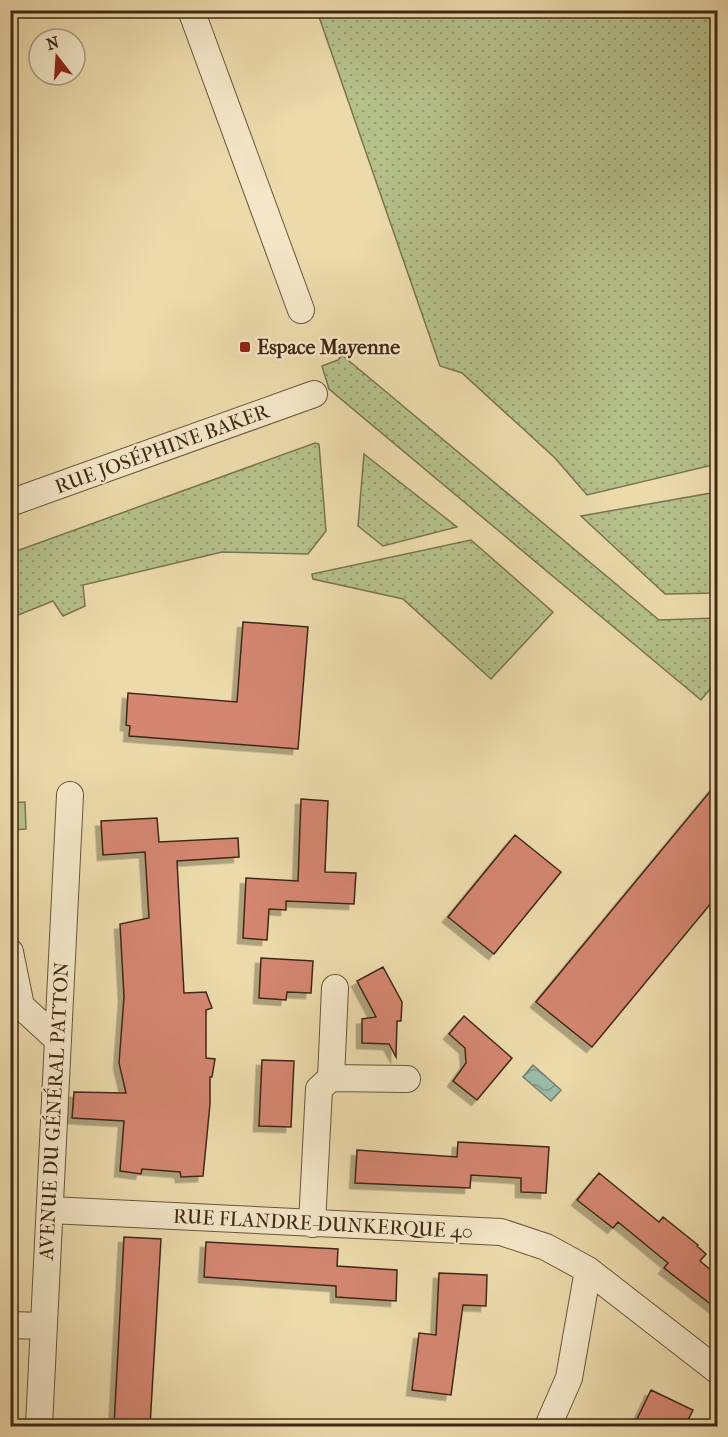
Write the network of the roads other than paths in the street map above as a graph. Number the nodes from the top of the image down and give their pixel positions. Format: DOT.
graph roads {
  1 [pos="190,10"];
  2 [pos="301,310"];
  3 [pos="314,394"];
  4 [pos="10,503"];
  5 [pos="70,795"];
  6 [pos="10,952"];
  7 [pos="335,988"];
  8 [pos="16,1006"];
  9 [pos="58,1040"];
  10 [pos="332,1078"];
  11 [pos="407,1079"];
  12 [pos="50,1210"];
  13 [pos="312,1224"];
  14 [pos="588,1270"];
  15 [pos="10,1325"];
  16 [pos="44,1326"];
  17 [pos="717,1371"];
  18 [pos="39,1426"];
  19 [pos="548,1426"];
  1 -- 2 [label="street"];
  3 -- 4 [label="street, RUE JOSÉPHINE BAKER"];
  5 -- 9 [label="street, AVENUE DU GÉNÉRAL PATTON"];
  6 -- 8 [label="street"];
  7 -- 10 [label="street"];
  8 -- 9 [label="street"];
  9 -- 12 [label="street, AVENUE DU GÉNÉRAL PATTON"];
  10 -- 11 [label="street"];
  10 -- 13 [label="street"];
  12 -- 13 [label="street, RUE FLANDRE-DUNKERQUE 40"];
  12 -- 16 [label="street, AVENUE DU GÉNÉRAL PATTON"];
  13 -- 14 [label="street, RUE FLANDRE-DUNKERQUE 40"];
  14 -- 17 [label="street, RUE FLANDRE-DUNKERQUE 40"];
  14 -- 19 [label="street"];
  15 -- 16 [label="street"];
  16 -- 18 [label="street, AVENUE DU GÉNÉRAL PATTON"];
}
